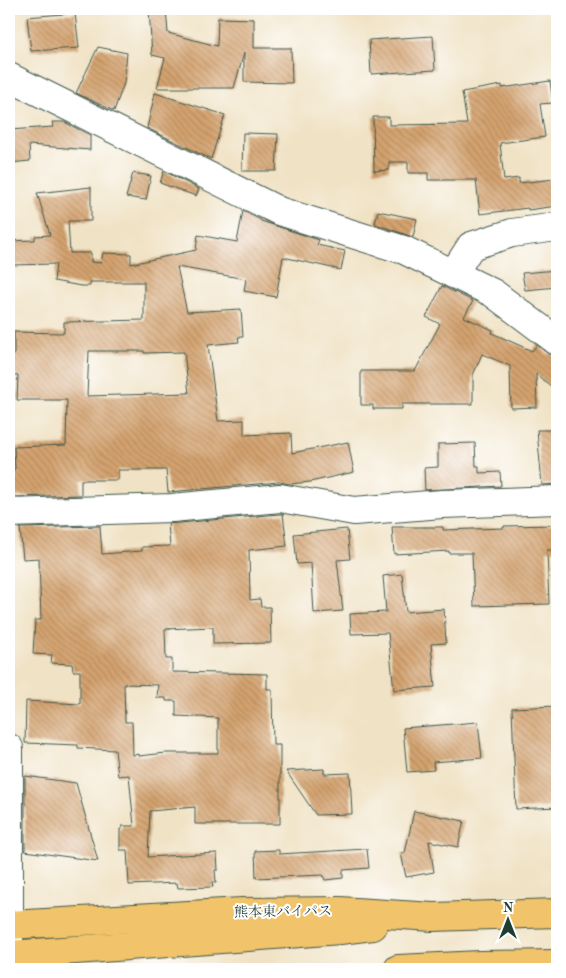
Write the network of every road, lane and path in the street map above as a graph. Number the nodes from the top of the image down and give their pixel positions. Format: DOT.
graph roads {
  1 [pos="9,76"];
  2 [pos="557,227"];
  3 [pos="453,274"];
  4 [pos="557,341"];
  5 [pos="557,500"];
  6 [pos="9,513"];
  7 [pos="9,748"];
  8 [pos="557,913"];
  9 [pos="433,917"];
  10 [pos="9,929"];
  11 [pos="9,955"];
  12 [pos="557,964"];
  13 [pos="398,969"];
  1 -- 3 [label="street"];
  2 -- 3 [label="street"];
  3 -- 4 [label="street"];
  5 -- 6 [label="street"];
  7 -- 10 [label="street"];
  8 -- 9 [label="highway, 熊本東バイパス"];
  9 -- 10 [label="highway, 熊本東バイパス"];
  9 -- 11 [label="highway"];
  12 -- 13 [label="highway"];
}
